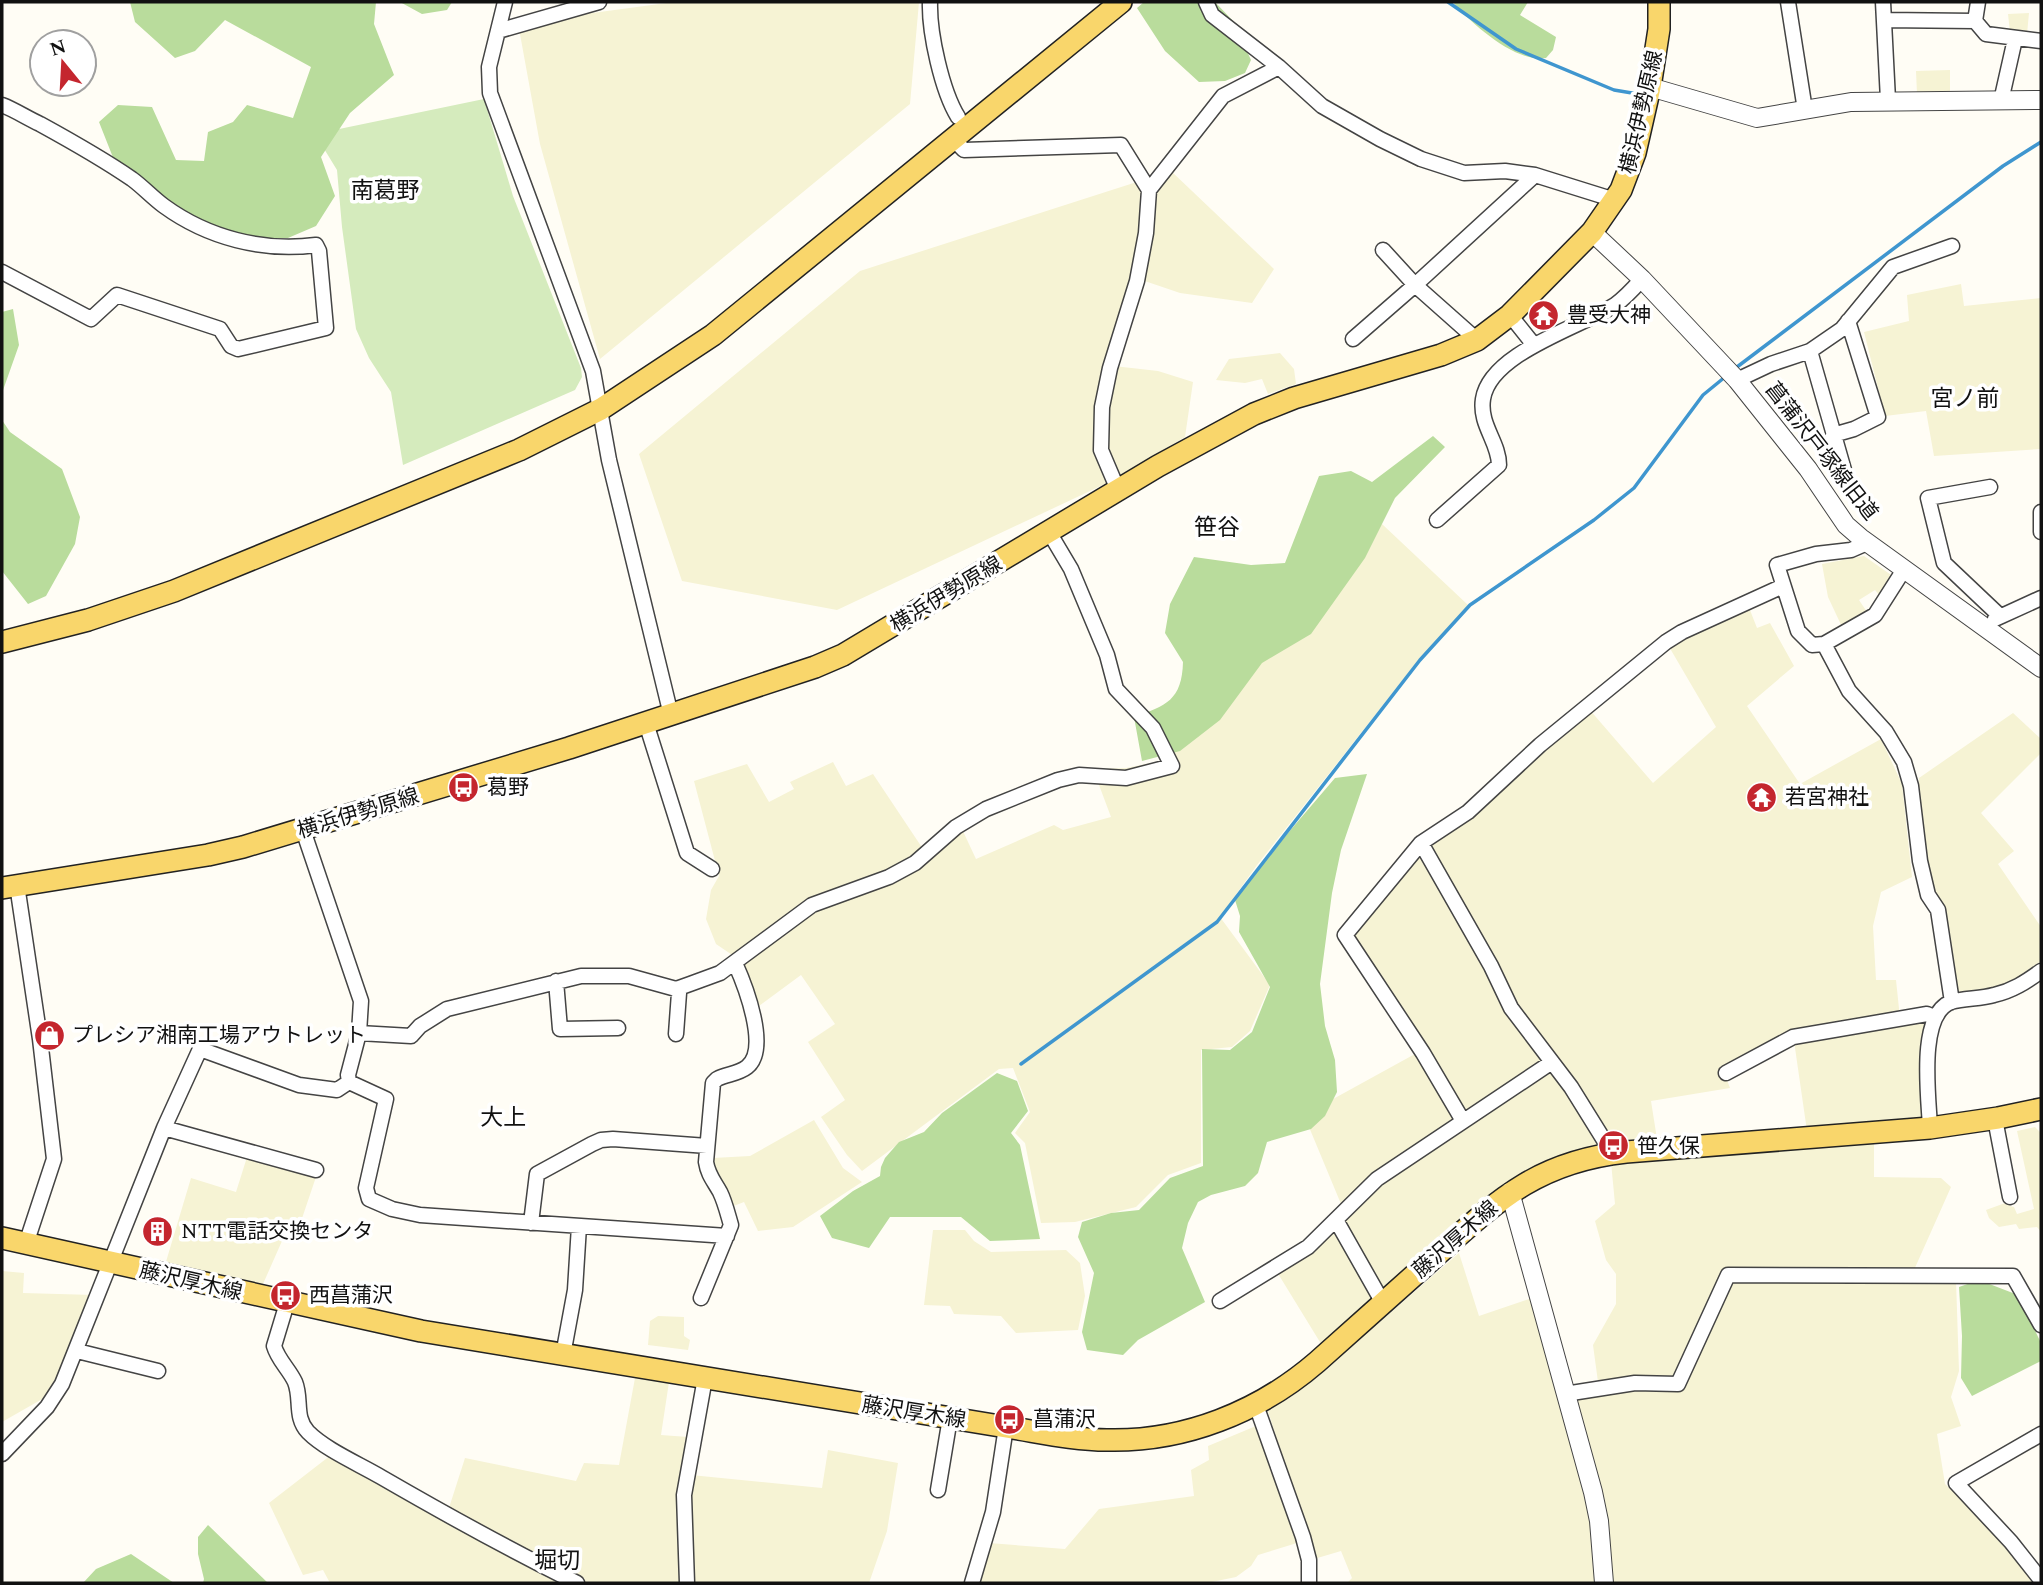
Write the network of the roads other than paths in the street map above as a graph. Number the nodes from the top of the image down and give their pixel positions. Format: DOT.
graph roads {
  1 [pos="505,2"];
  2 [pos="599,2"];
  3 [pos="930,2"];
  4 [pos="1101,2"];
  5 [pos="1121,2"];
  6 [pos="1206,2"];
  7 [pos="1659,2"];
  8 [pos="1788,2"];
  9 [pos="1883,2"];
  10 [pos="1978,2"];
  11 [pos="1884,20"];
  12 [pos="1975,21"];
  13 [pos="498,31"];
  14 [pos="2015,39"];
  15 [pos="2041,41"];
  16 [pos="1279,67"];
  17 [pos="1650,87"];
  18 [pos="1888,100"];
  19 [pos="2001,100"];
  20 [pos="2041,100"];
  21 [pos="2,105"];
  22 [pos="1805,110"];
  23 [pos="958,117"];
  24 [pos="953,139"];
  25 [pos="1535,175"];
  26 [pos="1149,190"];
  27 [pos="1615,200"];
  28 [pos="1592,232"];
  29 [pos="1952,246"];
  30 [pos="1383,250"];
  31 [pos="2,272"];
  32 [pos="1642,279"];
  33 [pos="1415,285"];
  34 [pos="1510,315"];
  35 [pos="1849,321"];
  36 [pos="1353,339"];
  37 [pos="1477,340"];
  38 [pos="1534,345"];
  39 [pos="1810,351"];
  40 [pos="1732,375"];
  41 [pos="600,404"];
  42 [pos="1833,435"];
  43 [pos="1844,470"];
  44 [pos="1990,487"];
  45 [pos="1118,489"];
  46 [pos="2041,512"];
  47 [pos="1437,520"];
  48 [pos="1049,532"];
  49 [pos="2041,532"];
  50 [pos="1867,543"];
  51 [pos="1903,571"];
  52 [pos="1783,586"];
  53 [pos="2041,598"];
  54 [pos="2000,616"];
  55 [pos="1982,627"];
  56 [pos="2,629"];
  57 [pos="2,642"];
  58 [pos="1824,644"];
  59 [pos="2041,668"];
  60 [pos="671,715"];
  61 [pos="646,723"];
  62 [pos="303,830"];
  63 [pos="1421,843"];
  64 [pos="712,869"];
  65 [pos="10,886"];
  66 [pos="735,963"];
  67 [pos="2041,971"];
  68 [pos="556,981"];
  69 [pos="676,989"];
  70 [pos="1952,1002"];
  71 [pos="1934,1017"];
  72 [pos="618,1028"];
  73 [pos="359,1033"];
  74 [pos="676,1034"];
  75 [pos="1552,1062"];
  76 [pos="1726,1073"];
  77 [pos="349,1082"];
  78 [pos="2041,1109"];
  79 [pos="1995,1119"];
  80 [pos="1464,1121"];
  81 [pos="164,1128"];
  82 [pos="1930,1128"];
  83 [pos="707,1146"];
  84 [pos="1612,1153"];
  85 [pos="316,1170"];
  86 [pos="1510,1192"];
  87 [pos="2010,1198"];
  88 [pos="1336,1220"];
  89 [pos="531,1223"];
  90 [pos="579,1226"];
  91 [pos="727,1236"];
  92 [pos="2,1238"];
  93 [pos="26,1244"];
  94 [pos="111,1262"];
  95 [pos="701,1298"];
  96 [pos="1220,1301"];
  97 [pos="288,1303"];
  98 [pos="1383,1303"];
  99 [pos="2041,1325"];
  100 [pos="77,1351"];
  101 [pos="563,1355"];
  102 [pos="158,1371"];
  103 [pos="705,1378"];
  104 [pos="1565,1394"];
  105 [pos="1256,1405"];
  106 [pos="950,1418"];
  107 [pos="1006,1427"];
  108 [pos="2041,1434"];
  109 [pos="2,1454"];
  110 [pos="938,1490"];
  111 [pos="2041,1580"];
  112 [pos="577,1583"];
  113 [pos="687,1583"];
  114 [pos="972,1583"];
  115 [pos="1309,1583"];
  116 [pos="1604,1583"];
  1 -- 13 [label="street"];
  2 -- 13 [label="street"];
  3 -- 23 [label="street"];
  4 -- 23 [label="main road"];
  5 -- 24 [label="main road"];
  6 -- 16 [label="street"];
  7 -- 17 [label="main road, 横浜伊勢原線"];
  8 -- 22 [label="street"];
  9 -- 11 [label="street"];
  10 -- 12 [label="street"];
  11 -- 12 [label="street"];
  11 -- 18 [label="street"];
  12 -- 14 [label="street"];
  13 -- 41 [label="street"];
  14 -- 15 [label="street"];
  14 -- 19 [label="street"];
  16 -- 25 [label="street"];
  16 -- 26 [label="street"];
  17 -- 22 [label="street"];
  17 -- 27 [label="main road, 横浜伊勢原線"];
  18 -- 19 [label="street"];
  18 -- 22 [label="street"];
  19 -- 20 [label="street"];
  21 -- 31 [label="street"];
  23 -- 41 [label="main road"];
  24 -- 26 [label="street"];
  24 -- 41 [label="main road"];
  25 -- 27 [label="street"];
  25 -- 33 [label="street"];
  26 -- 45 [label="street"];
  27 -- 28 [label="main road, 横浜伊勢原線"];
  28 -- 32 [label="street, 菖蒲沢戸塚線旧道"];
  28 -- 34 [label="main road, 横浜伊勢原線"];
  29 -- 35 [label="street"];
  30 -- 33 [label="street"];
  32 -- 38 [label="street"];
  32 -- 40 [label="street, 菖蒲沢戸塚線旧道"];
  33 -- 36 [label="street"];
  33 -- 37 [label="street"];
  34 -- 37 [label="main road, 横浜伊勢原線"];
  34 -- 38 [label="street"];
  35 -- 39 [label="street"];
  35 -- 42 [label="street"];
  37 -- 45 [label="main road, 横浜伊勢原線"];
  38 -- 47 [label="street"];
  39 -- 40 [label="street"];
  39 -- 42 [label="street"];
  40 -- 50 [label="street, 菖蒲沢戸塚線旧道"];
  41 -- 56 [label="main road"];
  41 -- 57 [label="main road"];
  41 -- 60 [label="street"];
  42 -- 43 [label="street"];
  44 -- 54 [label="street"];
  45 -- 48 [label="main road, 横浜伊勢原線"];
  46 -- 49 [label="street"];
  48 -- 60 [label="main road, 横浜伊勢原線"];
  48 -- 66 [label="street"];
  50 -- 51 [label="street, 菖蒲沢戸塚線旧道"];
  50 -- 52 [label="street"];
  51 -- 55 [label="street, 菖蒲沢戸塚線旧道"];
  51 -- 58 [label="street"];
  52 -- 58 [label="street"];
  52 -- 63 [label="street"];
  53 -- 54 [label="street"];
  54 -- 55 [label="street"];
  55 -- 59 [label="street, 菖蒲沢戸塚線旧道"];
  58 -- 70 [label="street"];
  60 -- 61 [label="main road, 横浜伊勢原線"];
  61 -- 62 [label="main road, 横浜伊勢原線"];
  61 -- 64 [label="street"];
  62 -- 65 [label="main road, 横浜伊勢原線"];
  62 -- 73 [label="street"];
  63 -- 75 [label="street"];
  63 -- 80 [label="street"];
  65 -- 93 [label="street"];
  66 -- 69 [label="street"];
  66 -- 83 [label="street"];
  67 -- 70 [label="street"];
  68 -- 69 [label="street"];
  68 -- 72 [label="street"];
  68 -- 73 [label="street"];
  69 -- 74 [label="street"];
  70 -- 71 [label="street"];
  71 -- 76 [label="street"];
  71 -- 82 [label="street"];
  73 -- 77 [label="street"];
  75 -- 80 [label="street"];
  75 -- 84 [label="street"];
  77 -- 81 [label="street"];
  77 -- 89 [label="street"];
  78 -- 79 [label="main road, 藤沢厚木線"];
  79 -- 82 [label="main road, 藤沢厚木線"];
  79 -- 87 [label="street"];
  80 -- 88 [label="street"];
  81 -- 85 [label="street"];
  81 -- 94 [label="street"];
  82 -- 84 [label="main road, 藤沢厚木線"];
  83 -- 89 [label="street"];
  83 -- 91 [label="street"];
  84 -- 86 [label="main road, 藤沢厚木線"];
  86 -- 98 [label="main road, 藤沢厚木線"];
  86 -- 104 [label="street"];
  88 -- 96 [label="street"];
  88 -- 98 [label="street"];
  89 -- 90 [label="street"];
  90 -- 91 [label="street"];
  90 -- 101 [label="street"];
  91 -- 95 [label="street"];
  92 -- 93 [label="main road, 藤沢厚木線"];
  93 -- 94 [label="main road, 藤沢厚木線"];
  94 -- 97 [label="main road, 藤沢厚木線"];
  94 -- 100 [label="street"];
  97 -- 101 [label="main road, 藤沢厚木線"];
  97 -- 112 [label="street"];
  98 -- 105 [label="main road, 藤沢厚木線"];
  99 -- 104 [label="street"];
  100 -- 102 [label="street"];
  100 -- 109 [label="street"];
  101 -- 103 [label="main road, 藤沢厚木線"];
  103 -- 106 [label="main road, 藤沢厚木線"];
  103 -- 113 [label="street"];
  104 -- 116 [label="street"];
  105 -- 107 [label="main road, 藤沢厚木線"];
  105 -- 115 [label="street"];
  106 -- 107 [label="main road, 藤沢厚木線"];
  106 -- 110 [label="street"];
  107 -- 114 [label="street"];
  108 -- 111 [label="street"];
}
